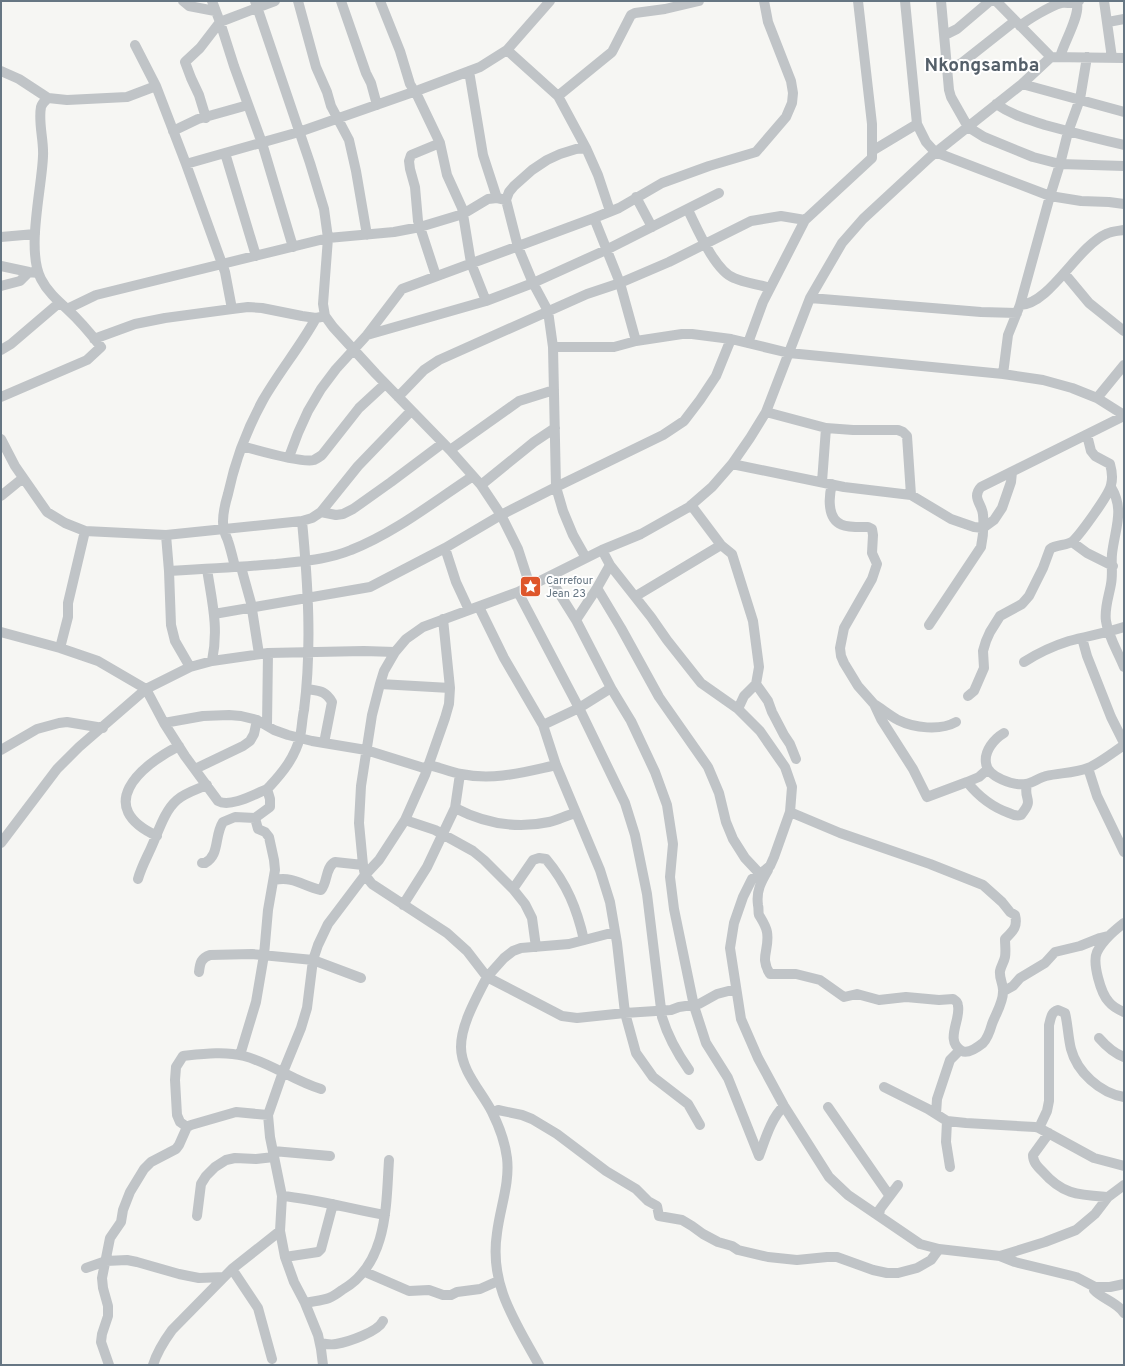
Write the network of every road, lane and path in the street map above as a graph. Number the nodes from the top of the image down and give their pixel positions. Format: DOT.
graph roads {
  1 [pos="183,1"];
  2 [pos="275,1"];
  3 [pos="298,1"];
  4 [pos="341,1"];
  5 [pos="380,1"];
  6 [pos="550,1"];
  7 [pos="699,1"];
  8 [pos="764,1"];
  9 [pos="858,1"];
  10 [pos="905,1"];
  11 [pos="990,1"];
  12 [pos="996,1"];
  13 [pos="1104,1"];
  14 [pos="1078,2"];
  15 [pos="944,3"];
  16 [pos="256,4"];
  17 [pos="214,6"];
  18 [pos="1124,19"];
  19 [pos="220,22"];
  20 [pos="1108,22"];
  21 [pos="1017,24"];
  22 [pos="945,35"];
  23 [pos="135,45"];
  24 [pos="507,50"];
  25 [pos="1056,57"];
  26 [pos="1087,57"];
  27 [pos="1112,58"];
  28 [pos="1124,58"];
  29 [pos="947,69"];
  30 [pos="1,71"];
  31 [pos="469,71"];
  32 [pos="1022,84"];
  33 [pos="156,86"];
  34 [pos="414,92"];
  35 [pos="558,96"];
  36 [pos="48,98"];
  37 [pos="1080,99"];
  38 [pos="996,104"];
  39 [pos="248,105"];
  40 [pos="377,105"];
  41 [pos="1124,112"];
  42 [pos="206,118"];
  43 [pos="337,119"];
  44 [pos="917,124"];
  45 [pos="968,127"];
  46 [pos="173,131"];
  47 [pos="299,132"];
  48 [pos="1068,132"];
  49 [pos="262,143"];
  50 [pos="440,143"];
  51 [pos="1124,145"];
  52 [pos="586,148"];
  53 [pos="872,151"];
  54 [pos="935,152"];
  55 [pos="225,153"];
  56 [pos="186,164"];
  57 [pos="1060,164"];
  58 [pos="1124,166"];
  59 [pos="719,193"];
  60 [pos="1050,196"];
  61 [pos="636,197"];
  62 [pos="502,199"];
  63 [pos="1124,204"];
  64 [pos="688,210"];
  65 [pos="610,211"];
  66 [pos="463,214"];
  67 [pos="594,218"];
  68 [pos="805,220"];
  69 [pos="420,227"];
  70 [pos="652,227"];
  71 [pos="1124,230"];
  72 [pos="35,234"];
  73 [pos="367,235"];
  74 [pos="1,237"];
  75 [pos="328,238"];
  76 [pos="705,244"];
  77 [pos="293,247"];
  78 [pos="518,247"];
  79 [pos="606,250"];
  80 [pos="256,256"];
  81 [pos="471,263"];
  82 [pos="222,265"];
  83 [pos="1,266"];
  84 [pos="34,273"];
  85 [pos="1064,273"];
  86 [pos="436,276"];
  87 [pos="533,283"];
  88 [pos="620,283"];
  89 [pos="1,286"];
  90 [pos="770,288"];
  91 [pos="810,298"];
  92 [pos="486,301"];
  93 [pos="63,306"];
  94 [pos="232,309"];
  95 [pos="1019,309"];
  96 [pos="548,311"];
  97 [pos="321,317"];
  98 [pos="1124,331"];
  99 [pos="367,335"];
  100 [pos="94,339"];
  101 [pos="731,339"];
  102 [pos="636,341"];
  103 [pos="748,343"];
  104 [pos="552,347"];
  105 [pos="1,350"];
  106 [pos="353,350"];
  107 [pos="789,353"];
  108 [pos="1124,365"];
  109 [pos="1003,374"];
  110 [pos="385,384"];
  111 [pos="554,390"];
  112 [pos="1,396"];
  113 [pos="398,397"];
  114 [pos="1097,398"];
  115 [pos="411,411"];
  116 [pos="766,412"];
  117 [pos="1124,415"];
  118 [pos="555,428"];
  119 [pos="826,428"];
  120 [pos="1087,435"];
  121 [pos="1,439"];
  122 [pos="242,446"];
  123 [pos="446,447"];
  124 [pos="290,458"];
  125 [pos="732,464"];
  126 [pos="1012,472"];
  127 [pos="473,476"];
  128 [pos="23,478"];
  129 [pos="822,482"];
  130 [pos="832,484"];
  131 [pos="480,485"];
  132 [pos="556,487"];
  133 [pos="1111,487"];
  134 [pos="911,495"];
  135 [pos="1,496"];
  136 [pos="691,505"];
  137 [pos="321,512"];
  138 [pos="501,515"];
  139 [pos="302,521"];
  140 [pos="983,528"];
  141 [pos="224,529"];
  142 [pos="1121,529"];
  143 [pos="85,531"];
  144 [pos="166,535"];
  145 [pos="1072,542"];
  146 [pos="721,545"];
  147 [pos="445,548"];
  148 [pos="602,550"];
  149 [pos="586,558"];
  150 [pos="306,561"];
  151 [pos="610,565"];
  152 [pos="1112,566"];
  153 [pos="238,567"];
  154 [pos="207,569"];
  155 [pos="169,572"];
  156 [pos="548,577"];
  157 [pos="530,586"];
  158 [pos="597,588"];
  159 [pos="518,592"];
  160 [pos="636,596"];
  161 [pos="308,598"];
  162 [pos="479,607"];
  163 [pos="252,608"];
  164 [pos="469,610"];
  165 [pos="214,614"];
  166 [pos="443,619"];
  167 [pos="576,620"];
  168 [pos="929,625"];
  169 [pos="1124,627"];
  170 [pos="1,632"];
  171 [pos="1110,632"];
  172 [pos="1082,638"];
  173 [pos="60,648"];
  174 [pos="309,652"];
  175 [pos="395,652"];
  176 [pos="263,654"];
  177 [pos="212,661"];
  178 [pos="1024,662"];
  179 [pos="190,667"];
  180 [pos="1124,667"];
  181 [pos="380,684"];
  182 [pos="756,684"];
  183 [pos="450,688"];
  184 [pos="611,688"];
  185 [pos="146,689"];
  186 [pos="307,689"];
  187 [pos="968,696"];
  188 [pos="874,704"];
  189 [pos="579,708"];
  190 [pos="738,709"];
  191 [pos="257,720"];
  192 [pos="956,722"];
  193 [pos="164,723"];
  194 [pos="267,725"];
  195 [pos="544,725"];
  196 [pos="103,728"];
  197 [pos="1004,733"];
  198 [pos="300,738"];
  199 [pos="324,743"];
  200 [pos="1124,744"];
  201 [pos="179,746"];
  202 [pos="1,750"];
  203 [pos="366,750"];
  204 [pos="796,758"];
  205 [pos="556,765"];
  206 [pos="428,767"];
  207 [pos="1088,768"];
  208 [pos="195,769"];
  209 [pos="988,769"];
  210 [pos="460,774"];
  211 [pos="968,782"];
  212 [pos="1027,784"];
  213 [pos="208,785"];
  214 [pos="267,789"];
  215 [pos="456,808"];
  216 [pos="790,812"];
  217 [pos="576,813"];
  218 [pos="255,818"];
  219 [pos="405,820"];
  220 [pos="442,834"];
  221 [pos="157,836"];
  222 [pos="1,843"];
  223 [pos="1124,852"];
  224 [pos="202,862"];
  225 [pos="770,866"];
  226 [pos="364,870"];
  227 [pos="760,874"];
  228 [pos="138,879"];
  229 [pos="274,880"];
  230 [pos="513,889"];
  231 [pos="403,905"];
  232 [pos="1124,923"];
  233 [pos="614,932"];
  234 [pos="1108,936"];
  235 [pos="584,940"];
  236 [pos="536,947"];
  237 [pos="264,955"];
  238 [pos="313,960"];
  239 [pos="199,972"];
  240 [pos="487,976"];
  241 [pos="360,978"];
  242 [pos="736,989"];
  243 [pos="1004,991"];
  244 [pos="694,1006"];
  245 [pos="661,1011"];
  246 [pos="1124,1012"];
  247 [pos="625,1013"];
  248 [pos="1099,1038"];
  249 [pos="960,1050"];
  250 [pos="240,1055"];
  251 [pos="1124,1057"];
  252 [pos="689,1070"];
  253 [pos="283,1072"];
  254 [pos="884,1087"];
  255 [pos="321,1089"];
  256 [pos="1124,1097"];
  257 [pos="784,1106"];
  258 [pos="828,1107"];
  259 [pos="492,1112"];
  260 [pos="936,1114"];
  261 [pos="268,1115"];
  262 [pos="947,1121"];
  263 [pos="700,1124"];
  264 [pos="187,1128"];
  265 [pos="1039,1128"];
  266 [pos="1049,1133"];
  267 [pos="274,1154"];
  268 [pos="330,1156"];
  269 [pos="388,1160"];
  270 [pos="1124,1166"];
  271 [pos="950,1167"];
  272 [pos="898,1185"];
  273 [pos="1124,1185"];
  274 [pos="889,1195"];
  275 [pos="282,1196"];
  276 [pos="1108,1198"];
  277 [pos="333,1204"];
  278 [pos="385,1215"];
  279 [pos="196,1216"];
  280 [pos="879,1216"];
  281 [pos="280,1231"];
  282 [pos="939,1249"];
  283 [pos="1000,1256"];
  284 [pos="285,1257"];
  285 [pos="106,1262"];
  286 [pos="86,1268"];
  287 [pos="232,1269"];
  288 [pos="365,1272"];
  289 [pos="224,1277"];
  290 [pos="498,1281"];
  291 [pos="1124,1284"];
  292 [pos="1095,1287"];
  293 [pos="305,1303"];
  294 [pos="1124,1313"];
  295 [pos="383,1321"];
  296 [pos="320,1343"];
  297 [pos="272,1359"];
  298 [pos="109,1365"];
  299 [pos="153,1365"];
  300 [pos="323,1365"];
  301 [pos="539,1365"];
  1 -- 17 [label="street"];
  2 -- 16 [label="street"];
  3 -- 43 [label="street"];
  4 -- 40 [label="street"];
  5 -- 34 [label="street"];
  6 -- 24 [label="street"];
  7 -- 35 [label="street"];
  8 -- 61 [label="street"];
  9 -- 53 [label="street"];
  10 -- 44 [label="street"];
  11 -- 22 [label="street"];
  12 -- 21 [label="street"];
  13 -- 20 [label="street"];
  14 -- 21 [label="street"];
  14 -- 25 [label="street"];
  15 -- 22 [label="street"];
  16 -- 19 [label="street"];
  16 -- 47 [label="street"];
  17 -- 19 [label="street"];
  18 -- 20 [label="street"];
  19 -- 39 [label="street"];
  19 -- 42 [label="street"];
  20 -- 27 [label="street"];
  21 -- 25 [label="street"];
  21 -- 29 [label="street"];
  22 -- 29 [label="street"];
  23 -- 33 [label="street"];
  24 -- 31 [label="street"];
  24 -- 35 [label="street"];
  25 -- 26 [label="street"];
  25 -- 32 [label="street"];
  26 -- 27 [label="street"];
  26 -- 37 [label="street"];
  27 -- 28 [label="street"];
  29 -- 45 [label="street"];
  30 -- 36 [label="street"];
  31 -- 34 [label="street"];
  31 -- 62 [label="street"];
  32 -- 37 [label="street"];
  32 -- 38 [label="street"];
  33 -- 36 [label="street"];
  33 -- 46 [label="street"];
  34 -- 40 [label="street"];
  34 -- 50 [label="street"];
  35 -- 52 [label="street"];
  36 -- 72 [label="street"];
  37 -- 41 [label="street"];
  37 -- 48 [label="street"];
  38 -- 45 [label="street"];
  38 -- 48 [label="street"];
  39 -- 42 [label="street"];
  39 -- 49 [label="street"];
  40 -- 43 [label="street"];
  42 -- 46 [label="street"];
  43 -- 47 [label="street"];
  43 -- 73 [label="street"];
  44 -- 53 [label="street"];
  44 -- 54 [label="street"];
  45 -- 54 [label="street"];
  45 -- 57 [label="street"];
  46 -- 56 [label="street"];
  47 -- 49 [label="street"];
  47 -- 75 [label="street"];
  48 -- 51 [label="street"];
  48 -- 57 [label="street"];
  49 -- 55 [label="street"];
  49 -- 77 [label="street"];
  50 -- 66 [label="street"];
  50 -- 69 [label="street"];
  52 -- 62 [label="street"];
  52 -- 65 [label="street"];
  53 -- 68 [label="street"];
  54 -- 60 [label="street"];
  54 -- 91 [label="street"];
  55 -- 56 [label="street"];
  55 -- 80 [label="street"];
  56 -- 82 [label="street"];
  57 -- 58 [label="street"];
  57 -- 60 [label="street"];
  59 -- 64 [label="street"];
  60 -- 63 [label="street"];
  60 -- 95 [label="street"];
  61 -- 65 [label="street"];
  61 -- 70 [label="street"];
  62 -- 66 [label="street"];
  62 -- 78 [label="street"];
  64 -- 70 [label="street"];
  64 -- 76 [label="street"];
  65 -- 67 [label="street"];
  66 -- 69 [label="street"];
  66 -- 81 [label="street"];
  67 -- 78 [label="street"];
  67 -- 79 [label="street"];
  68 -- 76 [label="street"];
  68 -- 90 [label="street"];
  69 -- 73 [label="street"];
  69 -- 86 [label="street"];
  70 -- 79 [label="street"];
  71 -- 85 [label="street"];
  72 -- 74 [label="street"];
  72 -- 84 [label="street"];
  73 -- 75 [label="street"];
  75 -- 77 [label="street"];
  75 -- 97 [label="street"];
  76 -- 88 [label="street"];
  76 -- 90 [label="street"];
  77 -- 80 [label="street"];
  78 -- 81 [label="street"];
  78 -- 87 [label="street"];
  79 -- 87 [label="street"];
  79 -- 88 [label="street"];
  80 -- 82 [label="street"];
  81 -- 86 [label="street"];
  81 -- 92 [label="street"];
  82 -- 93 [label="street"];
  82 -- 94 [label="street"];
  83 -- 84 [label="street"];
  84 -- 89 [label="street"];
  84 -- 93 [label="street"];
  85 -- 95 [label="street"];
  85 -- 98 [label="street"];
  86 -- 99 [label="street"];
  87 -- 92 [label="street"];
  87 -- 96 [label="street"];
  88 -- 96 [label="street"];
  88 -- 102 [label="street"];
  90 -- 103 [label="street"];
  91 -- 95 [label="street"];
  91 -- 107 [label="street"];
  92 -- 99 [label="street"];
  93 -- 100 [label="street"];
  93 -- 105 [label="street"];
  94 -- 97 [label="street"];
  94 -- 100 [label="street"];
  95 -- 109 [label="street"];
  96 -- 104 [label="street"];
  96 -- 113 [label="street"];
  97 -- 106 [label="street"];
  97 -- 122 [label="street"];
  99 -- 106 [label="street"];
  100 -- 112 [label="street"];
  101 -- 102 [label="street"];
  101 -- 103 [label="street"];
  101 -- 132 [label="street"];
  102 -- 104 [label="street"];
  103 -- 107 [label="street"];
  104 -- 111 [label="street"];
  106 -- 110 [label="street"];
  106 -- 124 [label="street"];
  107 -- 109 [label="street"];
  107 -- 116 [label="street"];
  108 -- 114 [label="street"];
  109 -- 114 [label="street"];
  110 -- 113 [label="street"];
  110 -- 124 [label="street"];
  111 -- 118 [label="street"];
  111 -- 123 [label="street"];
  113 -- 115 [label="street"];
  114 -- 117 [label="street"];
  115 -- 123 [label="street"];
  115 -- 137 [label="street"];
  116 -- 119 [label="street"];
  116 -- 125 [label="street"];
  117 -- 120 [label="street"];
  118 -- 131 [label="street"];
  118 -- 132 [label="street"];
  119 -- 129 [label="street"];
  119 -- 134 [label="street"];
  120 -- 126 [label="street"];
  120 -- 133 [label="street"];
  121 -- 128 [label="street"];
  122 -- 124 [label="street"];
  122 -- 141 [label="street"];
  123 -- 127 [label="street"];
  123 -- 137 [label="street"];
  125 -- 129 [label="street"];
  125 -- 136 [label="street"];
  126 -- 140 [label="street"];
  126 -- 140 [label="street"];
  127 -- 131 [label="street"];
  127 -- 150 [label="street"];
  128 -- 135 [label="street"];
  128 -- 143 [label="street"];
  129 -- 130 [label="street"];
  130 -- 134 [label="street"];
  130 -- 188 [label="street"];
  131 -- 138 [label="street"];
  132 -- 138 [label="street"];
  132 -- 149 [label="street"];
  133 -- 142 [label="street"];
  133 -- 145 [label="street"];
  134 -- 140 [label="street"];
  136 -- 146 [label="street"];
  136 -- 148 [label="street"];
  137 -- 139 [label="street"];
  138 -- 147 [label="street"];
  138 -- 157 [label="street"];
  139 -- 141 [label="street"];
  139 -- 150 [label="street"];
  140 -- 168 [label="street"];
  141 -- 144 [label="street"];
  141 -- 153 [label="street"];
  142 -- 152 [label="street"];
  143 -- 144 [label="street"];
  143 -- 173 [label="street"];
  144 -- 155 [label="street"];
  145 -- 152 [label="street"];
  145 -- 187 [label="street"];
  146 -- 160 [label="street"];
  146 -- 182 [label="street"];
  147 -- 161 [label="street"];
  147 -- 164 [label="street"];
  148 -- 149 [label="street"];
  148 -- 151 [label="street"];
  149 -- 156 [label="street"];
  150 -- 153 [label="street"];
  150 -- 161 [label="street"];
  151 -- 158 [label="street"];
  151 -- 160 [label="street"];
  152 -- 171 [label="street"];
  153 -- 154 [label="street"];
  153 -- 163 [label="street"];
  154 -- 155 [label="street"];
  154 -- 165 [label="street"];
  155 -- 179 [label="street"];
  156 -- 157 [label="street"];
  156 -- 167 [label="street"];
  157 -- 159 [label="street"];
  158 -- 167 [label="street"];
  158 -- 227 [label="street"];
  159 -- 162 [label="street"];
  159 -- 189 [label="street"];
  160 -- 190 [label="street"];
  161 -- 163 [label="street"];
  161 -- 174 [label="street"];
  162 -- 164 [label="street"];
  162 -- 195 [label="street"];
  163 -- 165 [label="street"];
  163 -- 176 [label="street"];
  164 -- 166 [label="street"];
  165 -- 177 [label="street"];
  166 -- 175 [label="street"];
  166 -- 183 [label="street"];
  167 -- 184 [label="street"];
  169 -- 171 [label="street"];
  170 -- 173 [label="street"];
  171 -- 172 [label="street"];
  171 -- 180 [label="street"];
  172 -- 178 [label="street"];
  172 -- 200 [label="street"];
  173 -- 185 [label="street"];
  174 -- 175 [label="street"];
  174 -- 176 [label="street"];
  174 -- 186 [label="street"];
  175 -- 181 [label="street"];
  176 -- 177 [label="street"];
  176 -- 194 [label="street"];
  177 -- 179 [label="street"];
  179 -- 185 [label="street"];
  181 -- 183 [label="street"];
  181 -- 203 [label="street"];
  182 -- 190 [label="street"];
  182 -- 204 [label="street"];
  183 -- 206 [label="street"];
  184 -- 189 [label="street"];
  184 -- 244 [label="street"];
  185 -- 193 [label="street"];
  185 -- 196 [label="street"];
  186 -- 198 [label="street"];
  186 -- 199 [label="street"];
  188 -- 192 [label="street"];
  188 -- 211 [label="street"];
  189 -- 195 [label="street"];
  189 -- 245 [label="street"];
  190 -- 216 [label="street"];
  191 -- 193 [label="street"];
  191 -- 194 [label="street"];
  191 -- 208 [label="street"];
  193 -- 201 [label="street"];
  194 -- 198 [label="street"];
  195 -- 205 [label="street"];
  196 -- 202 [label="street"];
  196 -- 222 [label="street"];
  197 -- 209 [label="street"];
  198 -- 199 [label="street"];
  198 -- 214 [label="street"];
  199 -- 203 [label="street"];
  200 -- 207 [label="street"];
  201 -- 208 [label="street"];
  201 -- 221 [label="street"];
  203 -- 206 [label="street"];
  203 -- 226 [label="street"];
  205 -- 210 [label="street"];
  205 -- 217 [label="street"];
  206 -- 210 [label="street"];
  206 -- 219 [label="street"];
  207 -- 212 [label="street"];
  207 -- 223 [label="street"];
  208 -- 213 [label="street"];
  209 -- 211 [label="street"];
  209 -- 212 [label="street"];
  210 -- 215 [label="street"];
  211 -- 212 [label="street"];
  213 -- 214 [label="street"];
  213 -- 221 [label="street"];
  214 -- 218 [label="street"];
  215 -- 217 [label="street"];
  215 -- 220 [label="street"];
  216 -- 225 [label="street"];
  216 -- 243 [label="street"];
  217 -- 233 [label="street"];
  218 -- 224 [label="street"];
  218 -- 229 [label="street"];
  219 -- 220 [label="street"];
  219 -- 226 [label="street"];
  220 -- 230 [label="street"];
  220 -- 231 [label="street"];
  221 -- 228 [label="street"];
  225 -- 227 [label="street"];
  225 -- 249 [label="street"];
  226 -- 229 [label="street"];
  226 -- 231 [label="street"];
  226 -- 238 [label="street"];
  227 -- 242 [label="street"];
  229 -- 237 [label="street"];
  230 -- 235 [label="street"];
  230 -- 236 [label="street"];
  231 -- 240 [label="street"];
  232 -- 234 [label="street"];
  233 -- 235 [label="street"];
  233 -- 247 [label="street"];
  234 -- 243 [label="street"];
  234 -- 246 [label="street"];
  235 -- 236 [label="street"];
  236 -- 240 [label="street"];
  237 -- 238 [label="street"];
  237 -- 239 [label="street"];
  237 -- 250 [label="street"];
  238 -- 241 [label="street"];
  238 -- 253 [label="street"];
  240 -- 247 [label="street"];
  240 -- 259 [label="street"];
  242 -- 244 [label="street"];
  242 -- 257 [label="street"];
  243 -- 249 [label="street"];
  244 -- 245 [label="street"];
  244 -- 257 [label="street"];
  245 -- 247 [label="street"];
  245 -- 252 [label="street"];
  247 -- 263 [label="street"];
  248 -- 251 [label="street"];
  249 -- 260 [label="street"];
  250 -- 253 [label="street"];
  250 -- 264 [label="street"];
  253 -- 255 [label="street"];
  253 -- 261 [label="street"];
  254 -- 260 [label="street"];
  256 -- 265 [label="street"];
  257 -- 280 [label="street"];
  258 -- 274 [label="street"];
  259 -- 282 [label="street"];
  259 -- 290 [label="street"];
  260 -- 262 [label="street"];
  261 -- 264 [label="street"];
  261 -- 267 [label="street"];
  262 -- 265 [label="street"];
  262 -- 271 [label="street"];
  264 -- 285 [label="street"];
  265 -- 266 [label="street"];
  266 -- 270 [label="street"];
  266 -- 276 [label="street"];
  267 -- 268 [label="street"];
  267 -- 275 [label="street"];
  267 -- 279 [label="street"];
  269 -- 278 [label="street"];
  272 -- 274 [label="street"];
  273 -- 276 [label="street"];
  274 -- 280 [label="street"];
  275 -- 277 [label="street"];
  275 -- 281 [label="street"];
  276 -- 283 [label="street"];
  277 -- 278 [label="street"];
  277 -- 284 [label="street"];
  278 -- 288 [label="street"];
  280 -- 282 [label="street"];
  281 -- 284 [label="street"];
  281 -- 287 [label="street"];
  282 -- 283 [label="street"];
  283 -- 292 [label="street"];
  284 -- 293 [label="street"];
  285 -- 286 [label="street"];
  285 -- 289 [label="street"];
  285 -- 298 [label="street"];
  287 -- 289 [label="street"];
  287 -- 297 [label="street"];
  288 -- 290 [label="street"];
  288 -- 293 [label="street"];
  289 -- 299 [label="street"];
  290 -- 301 [label="street"];
  291 -- 292 [label="street"];
  292 -- 294 [label="street"];
  293 -- 296 [label="street"];
  295 -- 296 [label="street"];
  296 -- 300 [label="street"];
}
